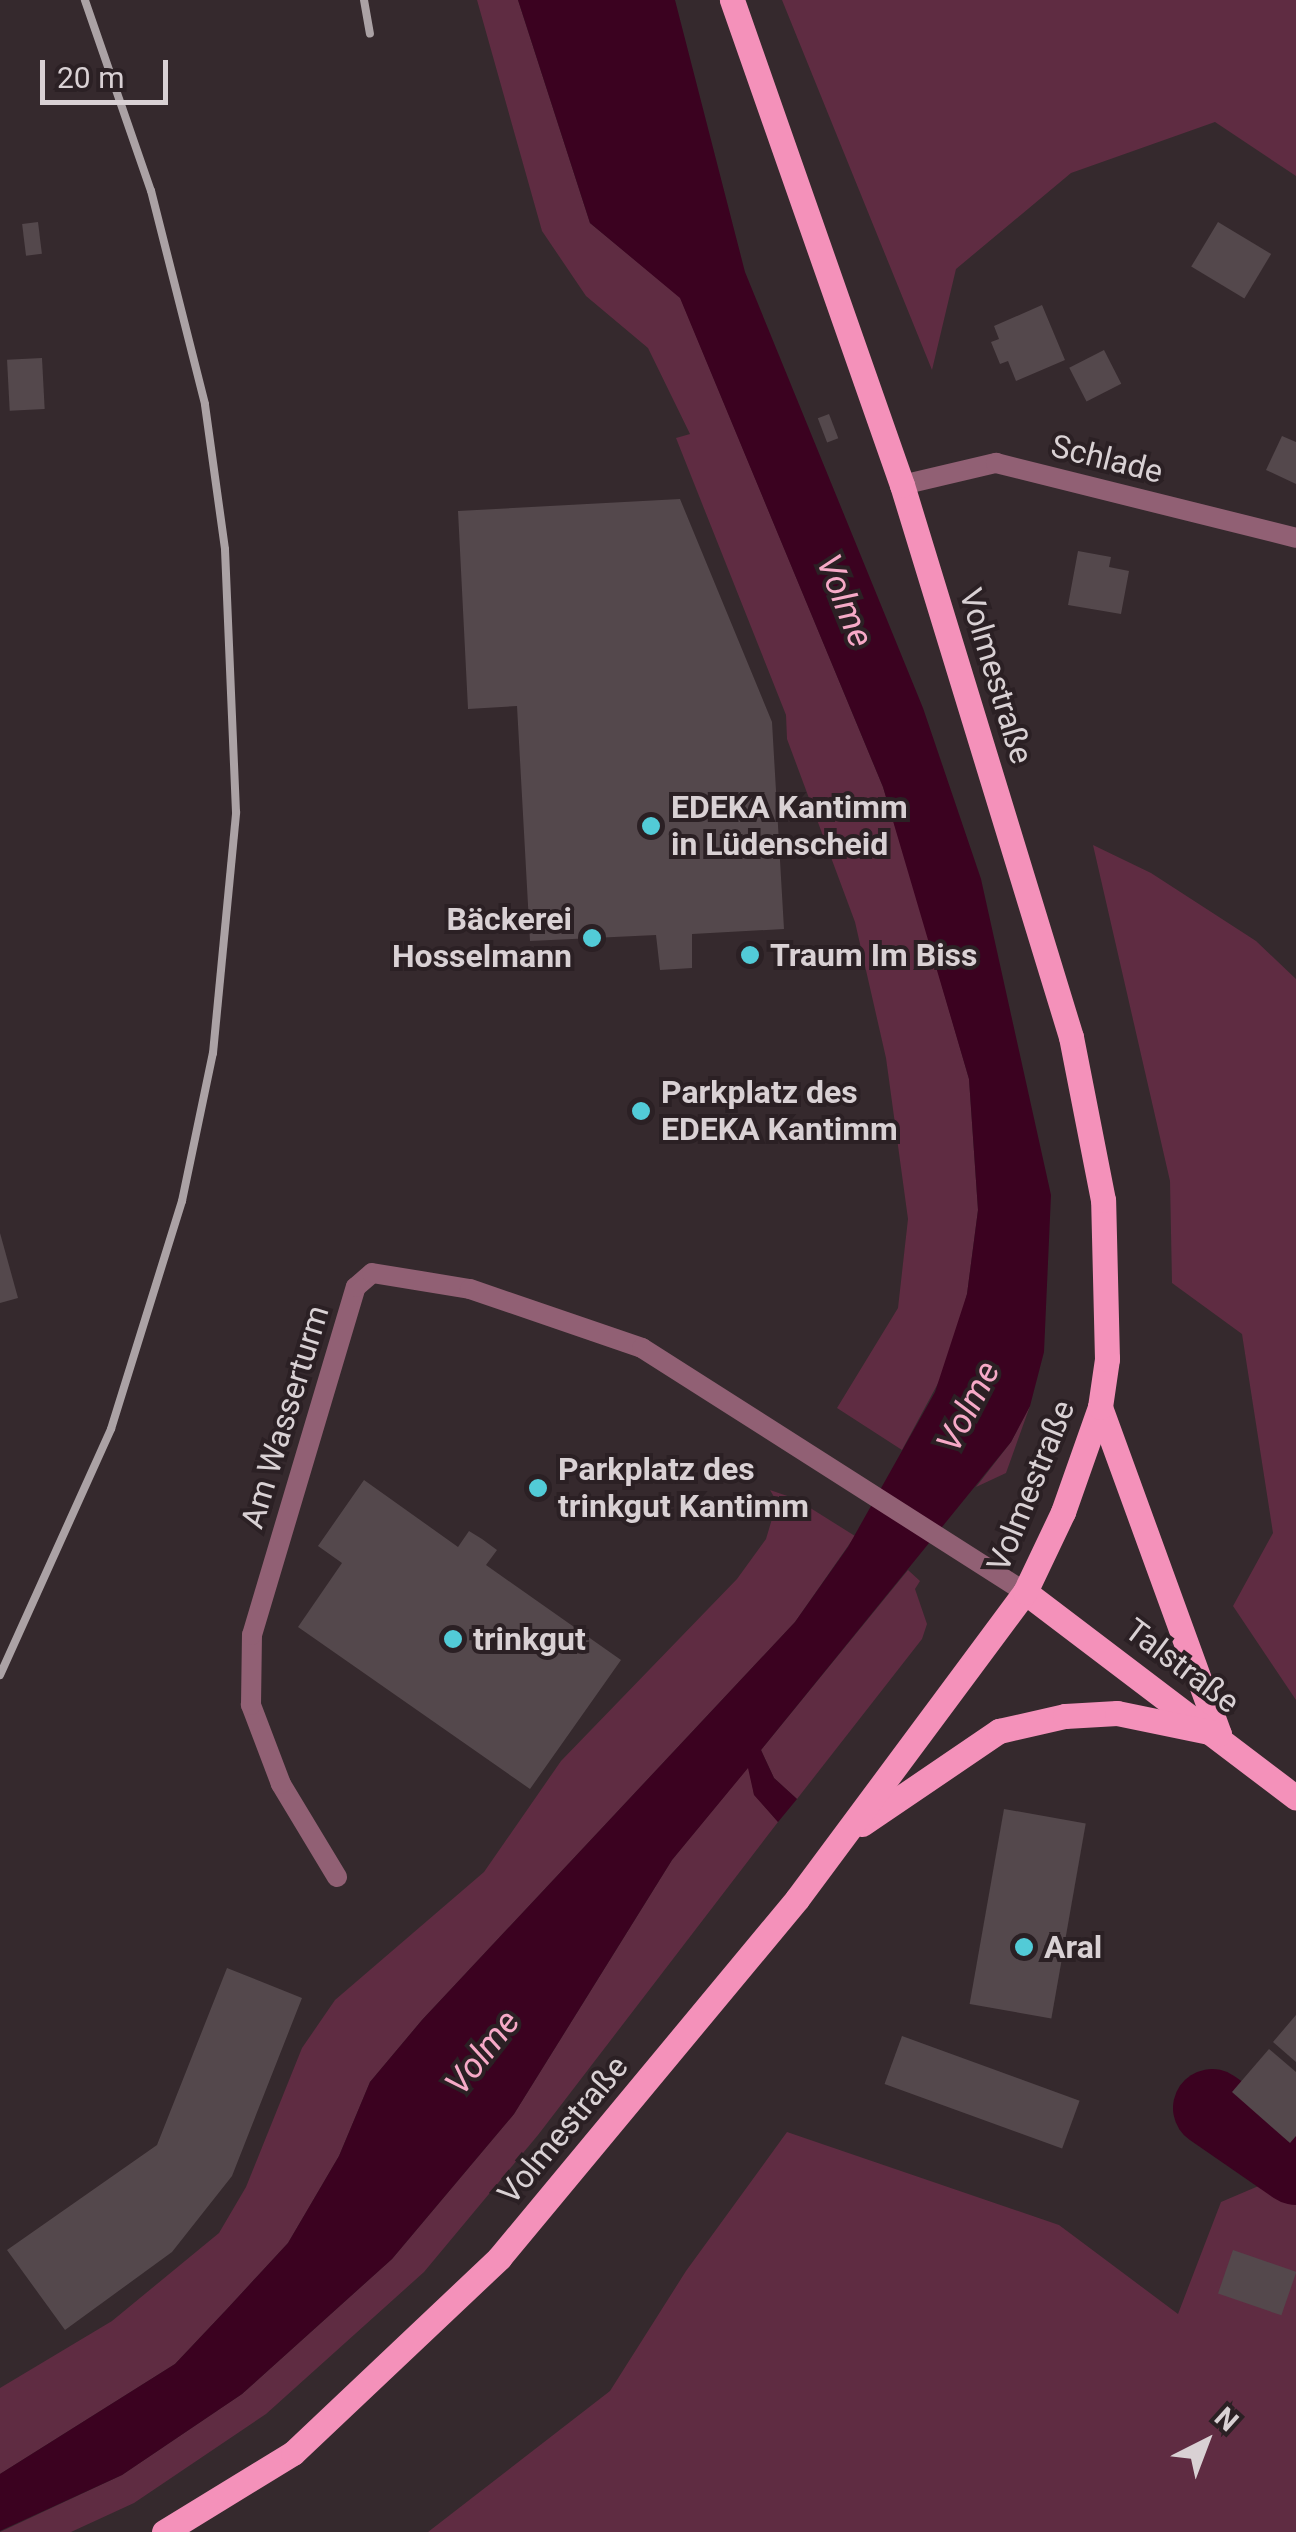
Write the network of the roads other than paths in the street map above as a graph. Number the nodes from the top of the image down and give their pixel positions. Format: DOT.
graph roads {
  1 [pos="732,0"];
  2 [pos="902,485"];
  3 [pos="1296,538"];
  4 [pos="1100,1407"];
  5 [pos="1025,1592"];
  6 [pos="1219,1734"];
  7 [pos="1296,1798"];
  8 [pos="845,1835"];
  9 [pos="337,1877"];
  10 [pos="164,2532"];
  1 -- 2 [label="main road, Volmestraße"];
  2 -- 3 [label="street, Schlade"];
  2 -- 4 [label="main road, Volmestraße"];
  4 -- 5 [label="main road, Volmestraße"];
  4 -- 6 [label="main road"];
  5 -- 6 [label="main road, Talstraße"];
  5 -- 8 [label="main road, Volmestraße"];
  5 -- 9 [label="street, Am Wasserturm"];
  6 -- 7 [label="main road, Talstraße"];
  6 -- 8 [label="main road"];
  8 -- 10 [label="main road, Volmestraße"];
}
